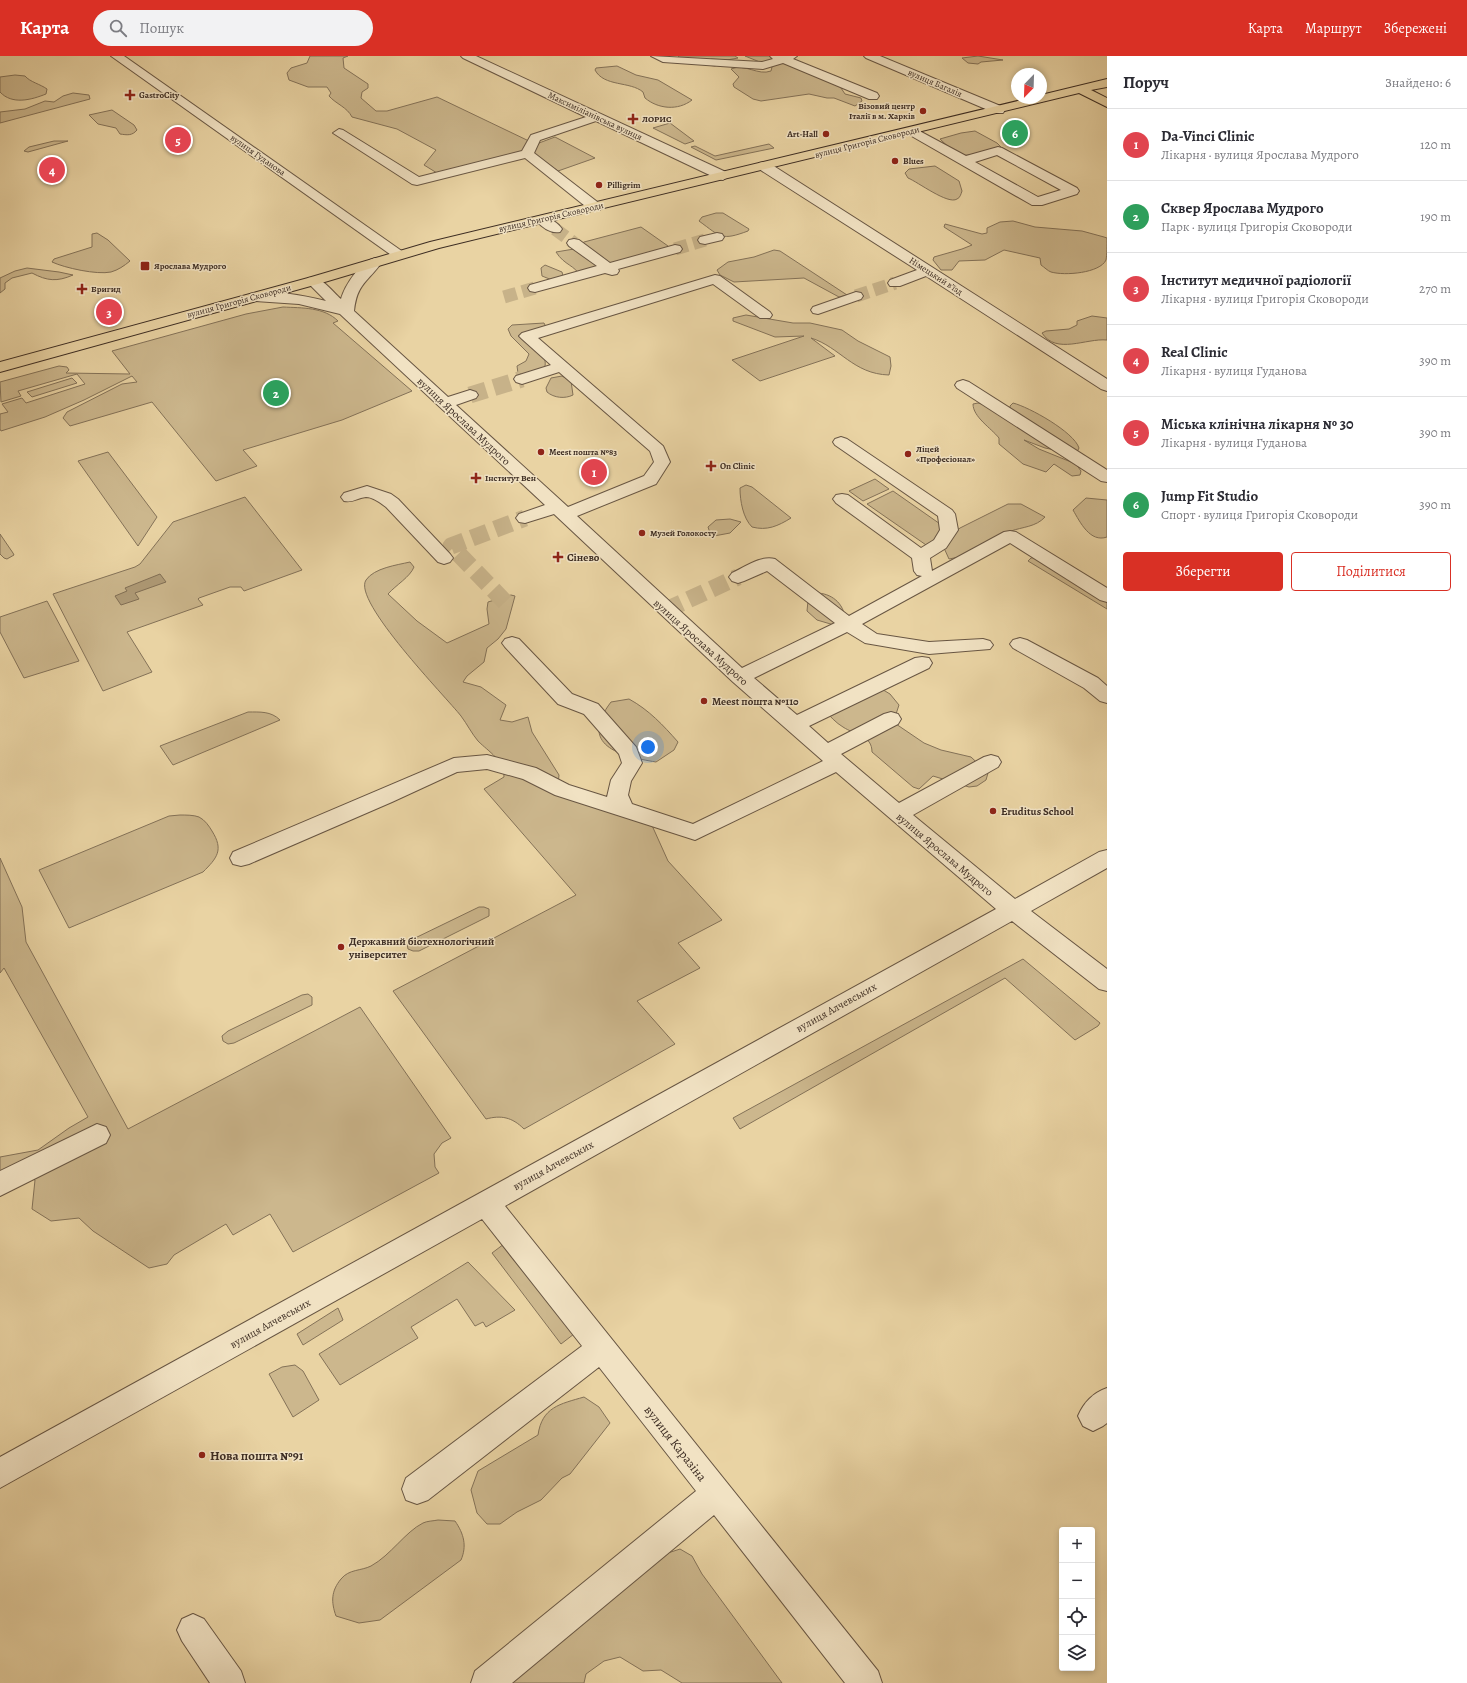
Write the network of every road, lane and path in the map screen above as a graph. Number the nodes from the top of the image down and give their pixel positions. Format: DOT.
graph roads {
  1 [pos="117,56"];
  2 [pos="467,56"];
  3 [pos="657,56"];
  4 [pos="870,56"];
  5 [pos="783,57"];
  6 [pos="1107,83"];
  7 [pos="1081,90"];
  8 [pos="873,96"];
  9 [pos="1107,103"];
  10 [pos="999,110"];
  11 [pos="597,117"];
  12 [pos="912,131"];
  13 [pos="339,132"];
  14 [pos="527,154"];
  15 [pos="963,161"];
  16 [pos="764,166"];
  17 [pos="723,176"];
  18 [pos="595,207"];
  19 [pos="543,220"];
  20 [pos="555,229"];
  21 [pos="574,243"];
  22 [pos="675,248"];
  23 [pos="399,254"];
  24 [pos="374,262"];
  25 [pos="610,269"];
  26 [pos="928,271"];
  27 [pos="313,281"];
  28 [pos="895,283"];
  29 [pos="535,288"];
  30 [pos="856,296"];
  31 [pos="255,297"];
  32 [pos="818,310"];
  33 [pos="346,312"];
  34 [pos="765,315"];
  35 [pos="562,366"];
  36 [pos="0,367"];
  37 [pos="522,379"];
  38 [pos="963,385"];
  39 [pos="1107,386"];
  40 [pos="470,395"];
  41 [pos="446,403"];
  42 [pos="841,442"];
  43 [pos="1107,477"];
  44 [pos="350,497"];
  45 [pos="842,499"];
  46 [pos="560,511"];
  47 [pos="525,518"];
  48 [pos="921,556"];
  49 [pos="444,558"];
  50 [pos="738,577"];
  51 [pos="924,582"];
  52 [pos="1107,596"];
  53 [pos="848,624"];
  54 [pos="512,643"];
  55 [pos="1020,644"];
  56 [pos="983,645"];
  57 [pos="922,663"];
  58 [pos="740,678"];
  59 [pos="1107,696"];
  60 [pos="891,719"];
  61 [pos="794,725"];
  62 [pos="832,758"];
  63 [pos="991,762"];
  64 [pos="624,809"];
  65 [pos="897,814"];
  66 [pos="242,858"];
  67 [pos="1107,858"];
  68 [pos="1012,909"];
  69 [pos="1107,982"];
  70 [pos="97,1136"];
  71 [pos="0,1184"];
  72 [pos="486,1203"];
  73 [pos="601,1348"];
  74 [pos="0,1473"];
  75 [pos="417,1489"];
  76 [pos="716,1494"];
  77 [pos="193,1630"];
  78 [pos="861,1681"];
  79 [pos="228,1683"];
  80 [pos="487,1683"];
  1 -- 23 [label="street, вулиця Гуданова"];
  2 -- 11 [label="street, Максиміліанівська вулиця"];
  3 -- 5 [label="street"];
  4 -- 10 [label="street, вулиця Багалія"];
  5 -- 8 [label="street"];
  6 -- 7 [label="main road, вулиця Григорія Сковороди"];
  7 -- 9 [label="main road"];
  7 -- 10 [label="main road, вулиця Григорія Сковороди"];
  10 -- 12 [label="main road, вулиця Григорія Сковороди"];
  11 -- 14 [label="street"];
  11 -- 17 [label="street, Максиміліанівська вулиця"];
  12 -- 15 [label="street"];
  12 -- 16 [label="main road, вулиця Григорія Сковороди"];
  13 -- 14 [label="street"];
  14 -- 18 [label="street"];
  15 -- 15 [label="street"];
  16 -- 17 [label="main road, вулиця Григорія Сковороди"];
  16 -- 26 [label="street, Німецький в’їзд"];
  17 -- 18 [label="main road, вулиця Григорія Сковороди"];
  18 -- 19 [label="main road, вулиця Григорія Сковороди"];
  19 -- 20 [label="street"];
  19 -- 23 [label="main road, вулиця Григорія Сковороди"];
  21 -- 25 [label="street"];
  22 -- 25 [label="street"];
  23 -- 24 [label="main road, вулиця Григорія Сковороди"];
  24 -- 27 [label="main road, вулиця Григорія Сковороди"];
  24 -- 33 [label="street"];
  25 -- 29 [label="street"];
  26 -- 28 [label="street"];
  26 -- 39 [label="street, Німецький в’їзд"];
  27 -- 31 [label="main road, вулиця Григорія Сковороди"];
  27 -- 33 [label="street, вулиця Ярослава Мудрого"];
  30 -- 32 [label="street"];
  31 -- 33 [label="street"];
  31 -- 36 [label="main road, вулиця Григорія Сковороди"];
  33 -- 41 [label="street, вулиця Ярослава Мудрого"];
  34 -- 35 [label="street"];
  35 -- 37 [label="street"];
  35 -- 46 [label="street"];
  38 -- 43 [label="street"];
  40 -- 41 [label="street"];
  41 -- 46 [label="street, вулиця Ярослава Мудрого"];
  42 -- 48 [label="street"];
  44 -- 49 [label="street"];
  45 -- 48 [label="street"];
  46 -- 47 [label="street"];
  46 -- 58 [label="street, вулиця Ярослава Мудрого"];
  48 -- 51 [label="street"];
  50 -- 53 [label="street"];
  51 -- 52 [label="street"];
  51 -- 53 [label="street"];
  53 -- 56 [label="street"];
  53 -- 58 [label="street"];
  54 -- 64 [label="street"];
  55 -- 59 [label="street"];
  57 -- 61 [label="street"];
  58 -- 61 [label="street, вулиця Ярослава Мудрого"];
  60 -- 62 [label="street"];
  61 -- 62 [label="street, вулиця Ярослава Мудрого"];
  62 -- 64 [label="street"];
  62 -- 65 [label="street, вулиця Ярослава Мудрого"];
  63 -- 65 [label="street"];
  64 -- 66 [label="street"];
  65 -- 68 [label="street, вулиця Ярослава Мудрого"];
  67 -- 68 [label="street, вулиця Алчевських"];
  68 -- 69 [label="street, вулиця Ярослава Мудрого"];
  68 -- 72 [label="street, вулиця Алчевських"];
  70 -- 71 [label="street"];
  72 -- 73 [label="street, вулиця Каразіна"];
  72 -- 74 [label="street, вулиця Алчевських"];
  73 -- 75 [label="street"];
  73 -- 76 [label="street, вулиця Каразіна"];
  76 -- 78 [label="street, вулиця Каразіна"];
  76 -- 80 [label="street"];
  77 -- 79 [label="street"];
}
